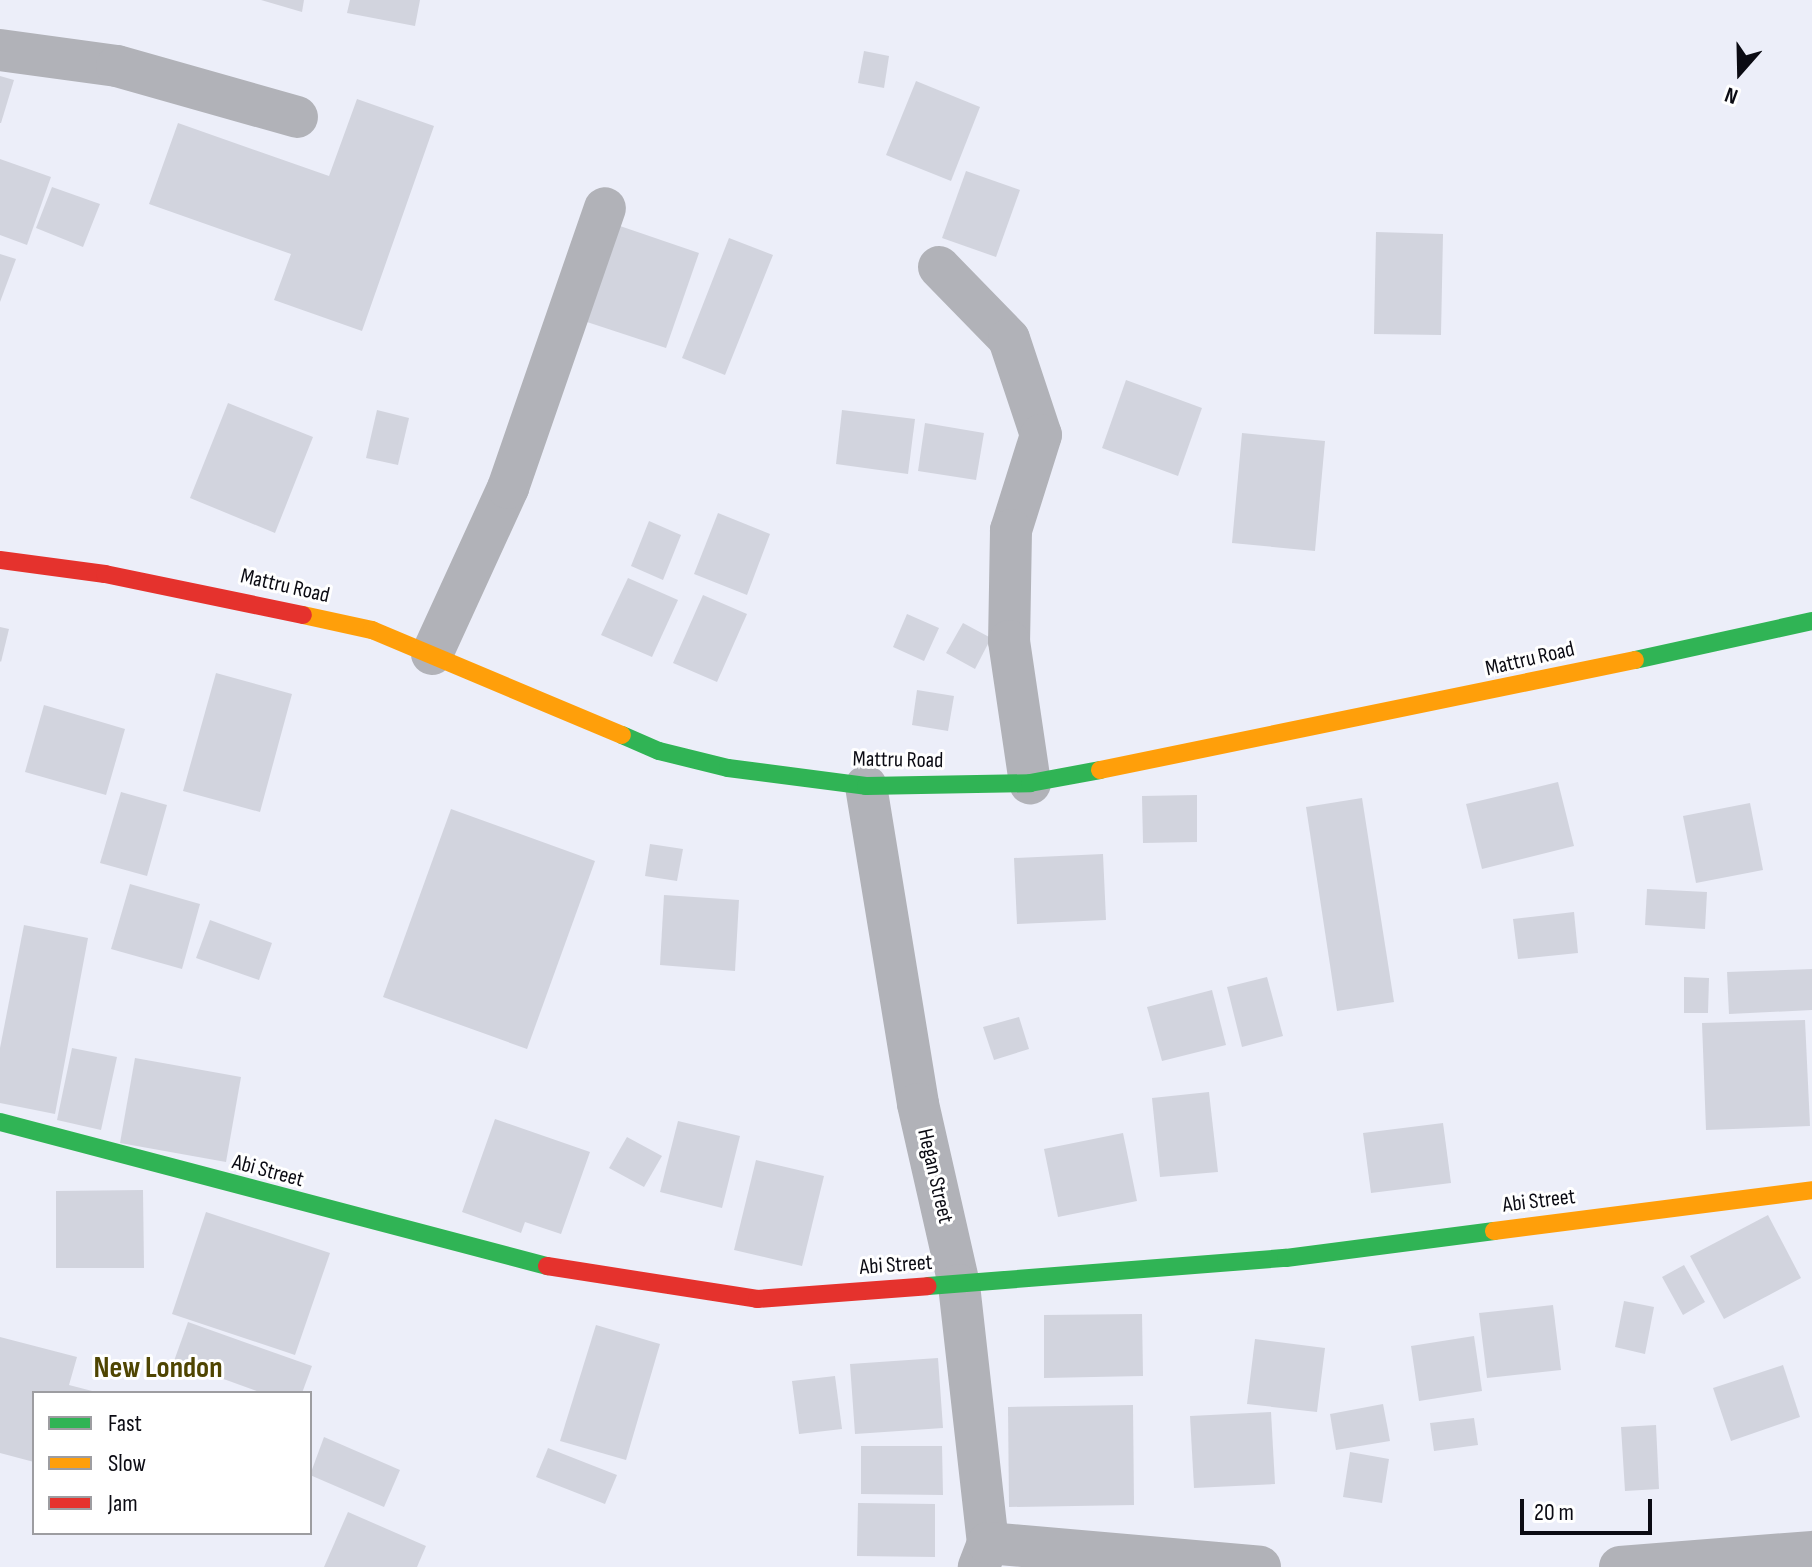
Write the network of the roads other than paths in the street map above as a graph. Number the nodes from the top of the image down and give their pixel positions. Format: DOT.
graph roads {
  1 [pos="0,50"];
  2 [pos="297,117"];
  3 [pos="605,208"];
  4 [pos="939,267"];
  5 [pos="0,560"];
  6 [pos="1812,621"];
  7 [pos="432,654"];
  8 [pos="1030,783"];
  9 [pos="866,786"];
  10 [pos="0,1122"];
  11 [pos="1812,1190"];
  12 [pos="959,1285"];
  13 [pos="1812,1552"];
  14 [pos="984,1555"];
  15 [pos="1260,1567"];
  16 [pos="1620,1567"];
  1 -- 2 [label="street"];
  3 -- 7 [label="street"];
  4 -- 8 [label="street"];
  5 -- 7 [label="main road, Mattru Road"];
  6 -- 8 [label="main road, Mattru Road"];
  7 -- 9 [label="main road, Mattru Road"];
  8 -- 9 [label="main road, Mattru Road"];
  9 -- 12 [label="street, Hegan Street"];
  10 -- 12 [label="main road, Abi Street"];
  11 -- 12 [label="main road, Abi Street"];
  12 -- 14 [label="street, Hegan Street"];
  13 -- 16 [label="street"];
  14 -- 15 [label="street"];
}
